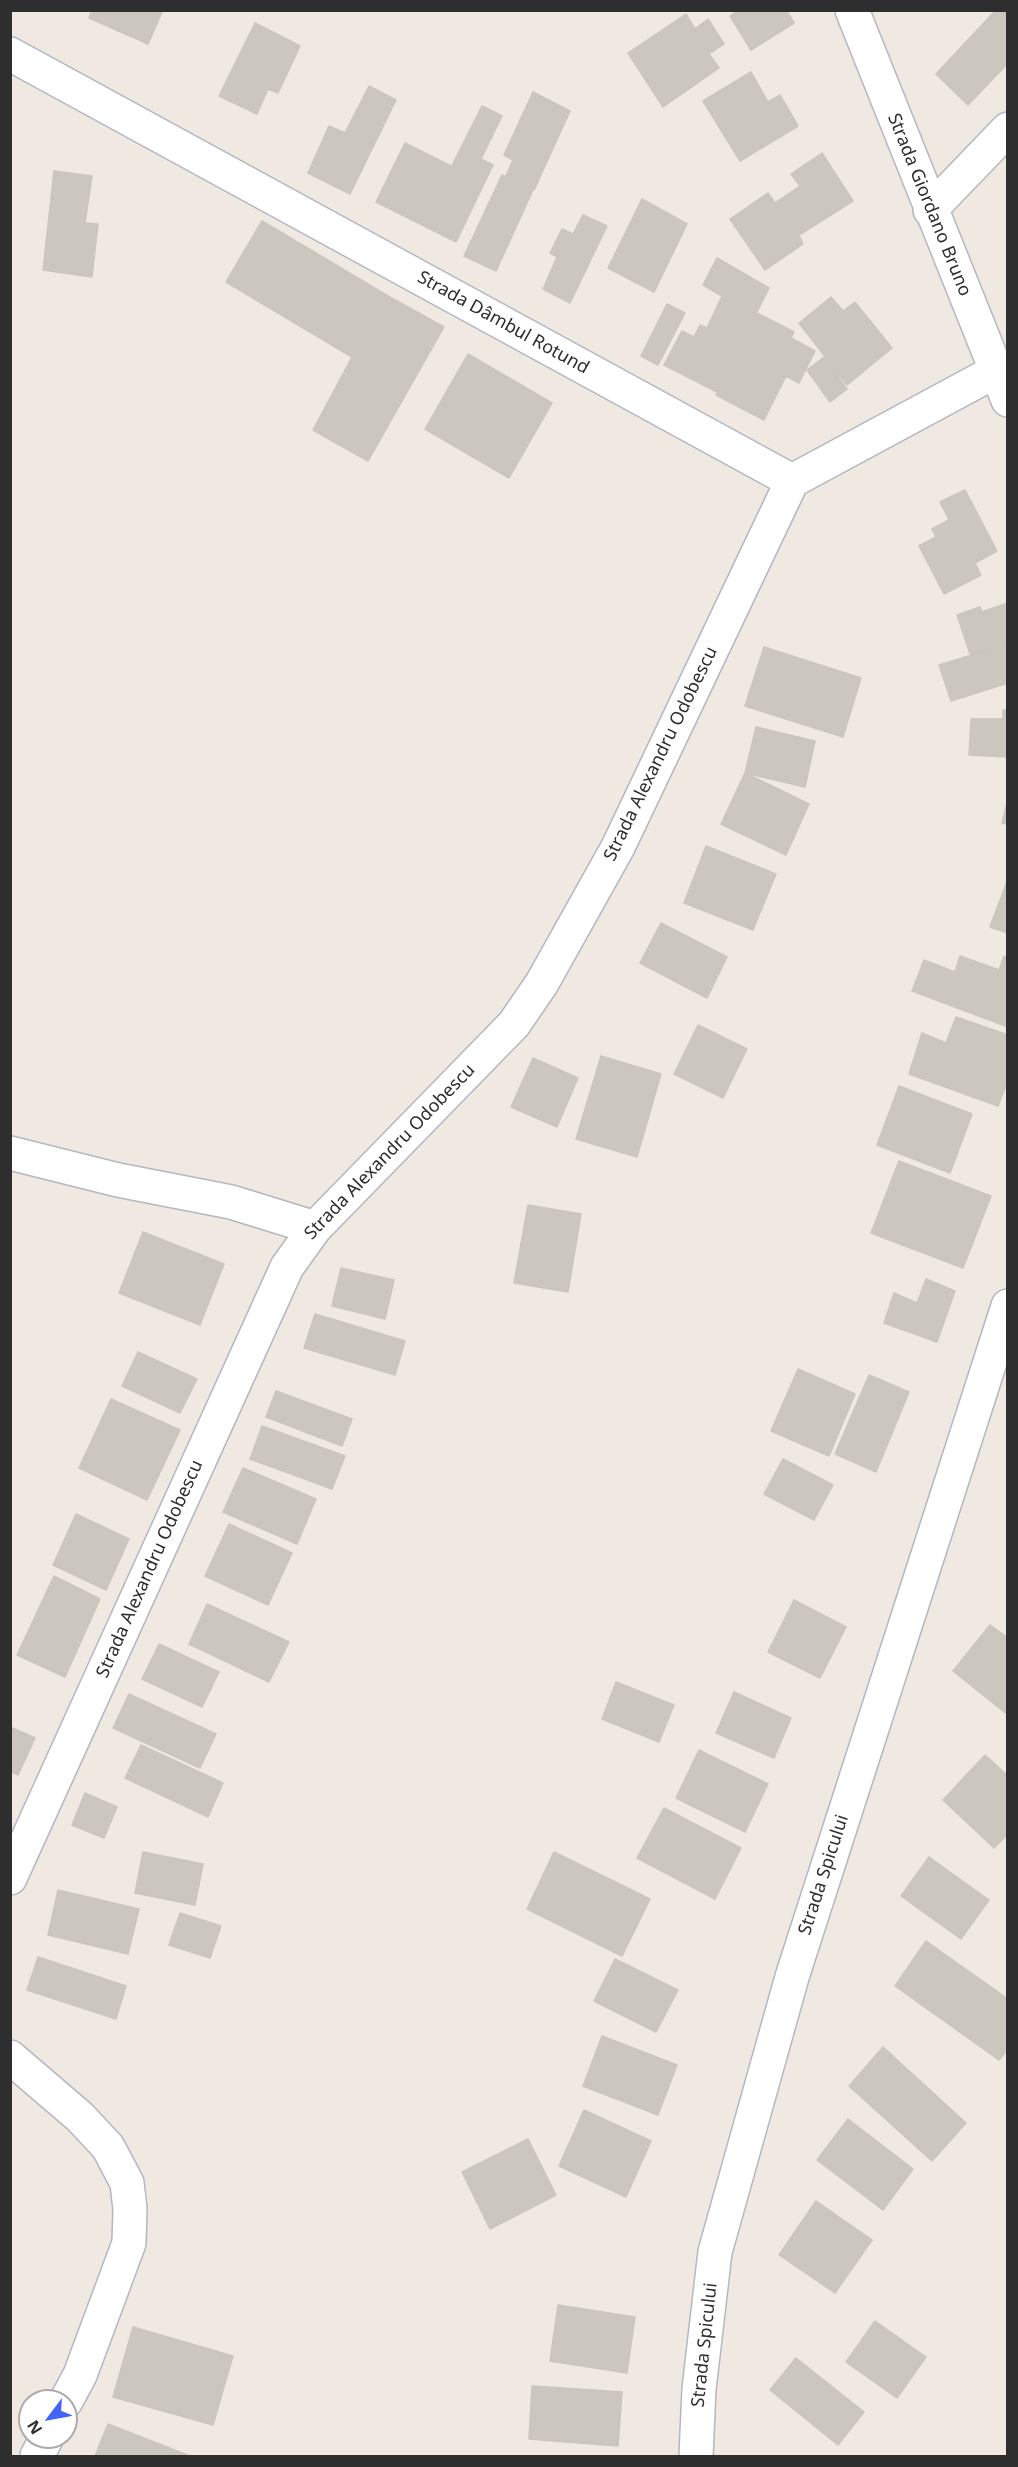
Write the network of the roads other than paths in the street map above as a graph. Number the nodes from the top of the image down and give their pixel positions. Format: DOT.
graph roads {
  1 [pos="852,10"];
  2 [pos="10,54"];
  3 [pos="1008,129"];
  4 [pos="930,210"];
  5 [pos="1002,385"];
  6 [pos="792,481"];
  7 [pos="10,1153"];
  8 [pos="315,1228"];
  9 [pos="1008,1306"];
  10 [pos="10,1878"];
  11 [pos="10,2057"];
  12 [pos="72,2389"];
  13 [pos="696,2457"];
  1 -- 4 [label="street, Strada Giordano Bruno"];
  2 -- 6 [label="street, Strada Dâmbul Rotund"];
  3 -- 4 [label="street"];
  4 -- 5 [label="street, Strada Giordano Bruno"];
  5 -- 6 [label="street"];
  6 -- 8 [label="street, Strada Alexandru Odobescu"];
  7 -- 8 [label="street"];
  8 -- 10 [label="street, Strada Alexandru Odobescu"];
  9 -- 13 [label="street, Strada Spicului"];
  11 -- 12 [label="street"];
}
